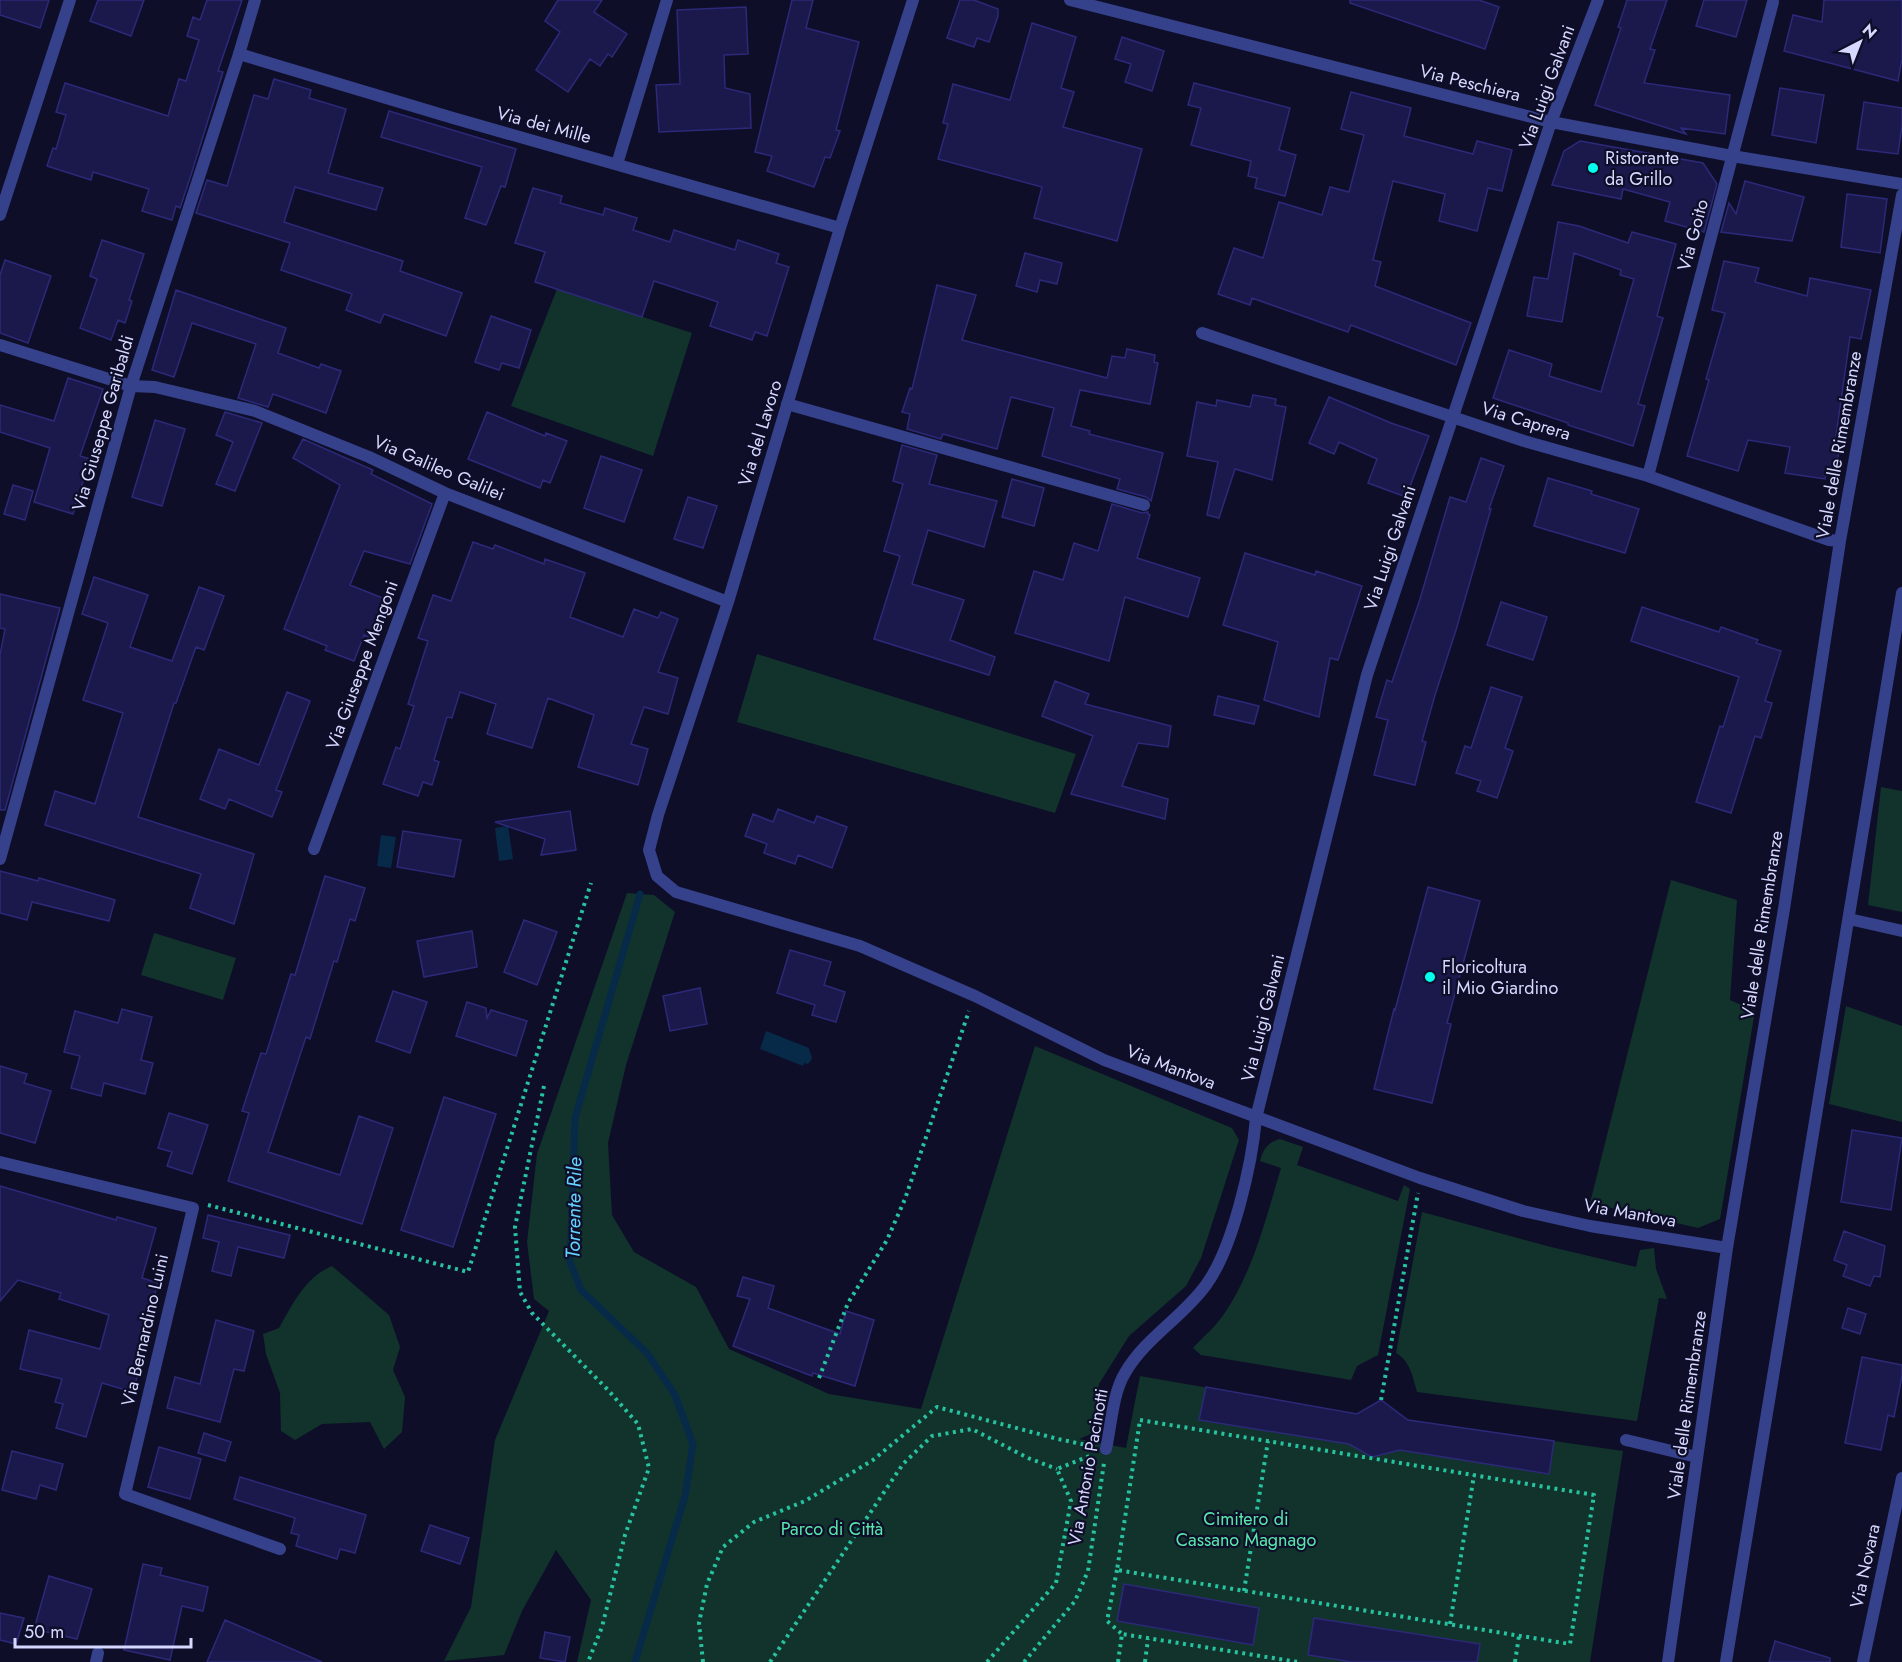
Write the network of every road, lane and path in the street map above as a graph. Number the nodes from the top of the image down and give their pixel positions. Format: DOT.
graph roads {
  1 [pos="70,0"];
  2 [pos="255,0"];
  3 [pos="667,0"];
  4 [pos="913,0"];
  5 [pos="1070,0"];
  6 [pos="1598,0"];
  7 [pos="1773,2"];
  8 [pos="239,54"];
  9 [pos="1551,122"];
  10 [pos="1732,156"];
  11 [pos="617,164"];
  12 [pos="1902,184"];
  13 [pos="1902,195"];
  14 [pos="0,215"];
  15 [pos="840,228"];
  16 [pos="1202,333"];
  17 [pos="0,345"];
  18 [pos="131,386"];
  19 [pos="788,404"];
  20 [pos="1452,416"];
  21 [pos="1648,476"];
  22 [pos="445,493"];
  23 [pos="1144,505"];
  24 [pos="1840,541"];
  25 [pos="1902,593"];
  26 [pos="728,602"];
  27 [pos="314,849"];
  28 [pos="0,859"];
  29 [pos="657,876"];
  30 [pos="591,883"];
  31 [pos="1849,920"];
  32 [pos="1902,931"];
  33 [pos="975,996"];
  34 [pos="544,1086"];
  35 [pos="1256,1118"];
  36 [pos="0,1162"];
  37 [pos="1420,1178"];
  38 [pos="193,1208"];
  39 [pos="1727,1248"];
  40 [pos="819,1378"];
  41 [pos="1381,1400"];
  42 [pos="1626,1440"];
  43 [pos="1268,1441"];
  44 [pos="1106,1449"];
  45 [pos="1697,1457"];
  46 [pos="1057,1469"];
  47 [pos="1474,1475"];
  48 [pos="1902,1478"];
  49 [pos="280,1549"];
  50 [pos="1117,1570"];
  51 [pos="1244,1591"];
  52 [pos="1450,1624"];
  53 [pos="1122,1634"];
  54 [pos="1519,1636"];
  55 [pos="1148,1638"];
  56 [pos="1263,1659"];
  57 [pos="588,1662"];
  58 [pos="703,1662"];
  59 [pos="770,1662"];
  60 [pos="987,1662"];
  61 [pos="1024,1662"];
  62 [pos="1118,1662"];
  63 [pos="1145,1662"];
  64 [pos="1298,1662"];
  65 [pos="1515,1662"];
  66 [pos="1668,1662"];
  67 [pos="1726,1662"];
  68 [pos="1863,1662"];
  1 -- 14 [label="street"];
  2 -- 8 [label="street, Via Giuseppe Garibaldi"];
  3 -- 11 [label="street"];
  4 -- 15 [label="street, Via del Lavoro"];
  5 -- 9 [label="street, Via Peschiera"];
  6 -- 9 [label="street, Via Luigi Galvani"];
  7 -- 10 [label="street, Via Goito"];
  8 -- 11 [label="street, Via dei Mille"];
  8 -- 18 [label="street, Via Giuseppe Garibaldi"];
  9 -- 10 [label="street, Via Peschiera"];
  9 -- 20 [label="street, Via Luigi Galvani"];
  10 -- 12 [label="street, Via Peschiera"];
  10 -- 21 [label="street, Via Goito"];
  11 -- 15 [label="street, Via dei Mille"];
  13 -- 24 [label="street, Viale delle Rimembranze"];
  15 -- 19 [label="street, Via del Lavoro"];
  16 -- 20 [label="street, Via Caprera"];
  17 -- 18 [label="street, Via Galileo Galilei"];
  18 -- 22 [label="street, Via Galileo Galilei"];
  18 -- 28 [label="street, Via Giuseppe Garibaldi"];
  19 -- 23 [label="street"];
  19 -- 26 [label="street, Via del Lavoro"];
  20 -- 21 [label="street, Via Caprera"];
  20 -- 35 [label="street, Via Luigi Galvani"];
  21 -- 24 [label="street, Via Caprera"];
  22 -- 26 [label="street, Via Galileo Galilei"];
  22 -- 27 [label="street, Via Giuseppe Mengoni"];
  24 -- 39 [label="street, Viale delle Rimembranze"];
  25 -- 31 [label="street"];
  26 -- 29 [label="street, Via del Lavoro"];
  29 -- 33 [label="street, Via Mantova"];
  30 -- 38 [label="path"];
  31 -- 32 [label="street"];
  31 -- 67 [label="street"];
  33 -- 35 [label="street, Via Mantova"];
  33 -- 40 [label="path"];
  34 -- 57 [label="path"];
  35 -- 37 [label="street, Via Mantova"];
  35 -- 44 [label="street, Via Antonio Pacinotti"];
  36 -- 38 [label="street"];
  37 -- 39 [label="street, Via Mantova"];
  37 -- 41 [label="path"];
  38 -- 49 [label="street, Via Bernardino Luini"];
  39 -- 45 [label="street, Viale delle Rimembranze"];
  42 -- 45 [label="street"];
  43 -- 47 [label="path"];
  43 -- 50 [label="path"];
  43 -- 51 [label="path"];
  44 -- 46 [label="path"];
  44 -- 58 [label="path"];
  44 -- 61 [label="path, Via Antonio Pacinotti"];
  45 -- 66 [label="street, Viale delle Rimembranze"];
  46 -- 59 [label="path"];
  46 -- 60 [label="path"];
  47 -- 52 [label="path"];
  47 -- 54 [label="path"];
  48 -- 68 [label="street, Via Novara"];
  50 -- 51 [label="path"];
  50 -- 53 [label="path"];
  51 -- 52 [label="path"];
  52 -- 54 [label="path"];
  53 -- 55 [label="path"];
  53 -- 62 [label="path"];
  54 -- 65 [label="path"];
  55 -- 56 [label="path"];
  55 -- 63 [label="path"];
  56 -- 64 [label="path"];
}
